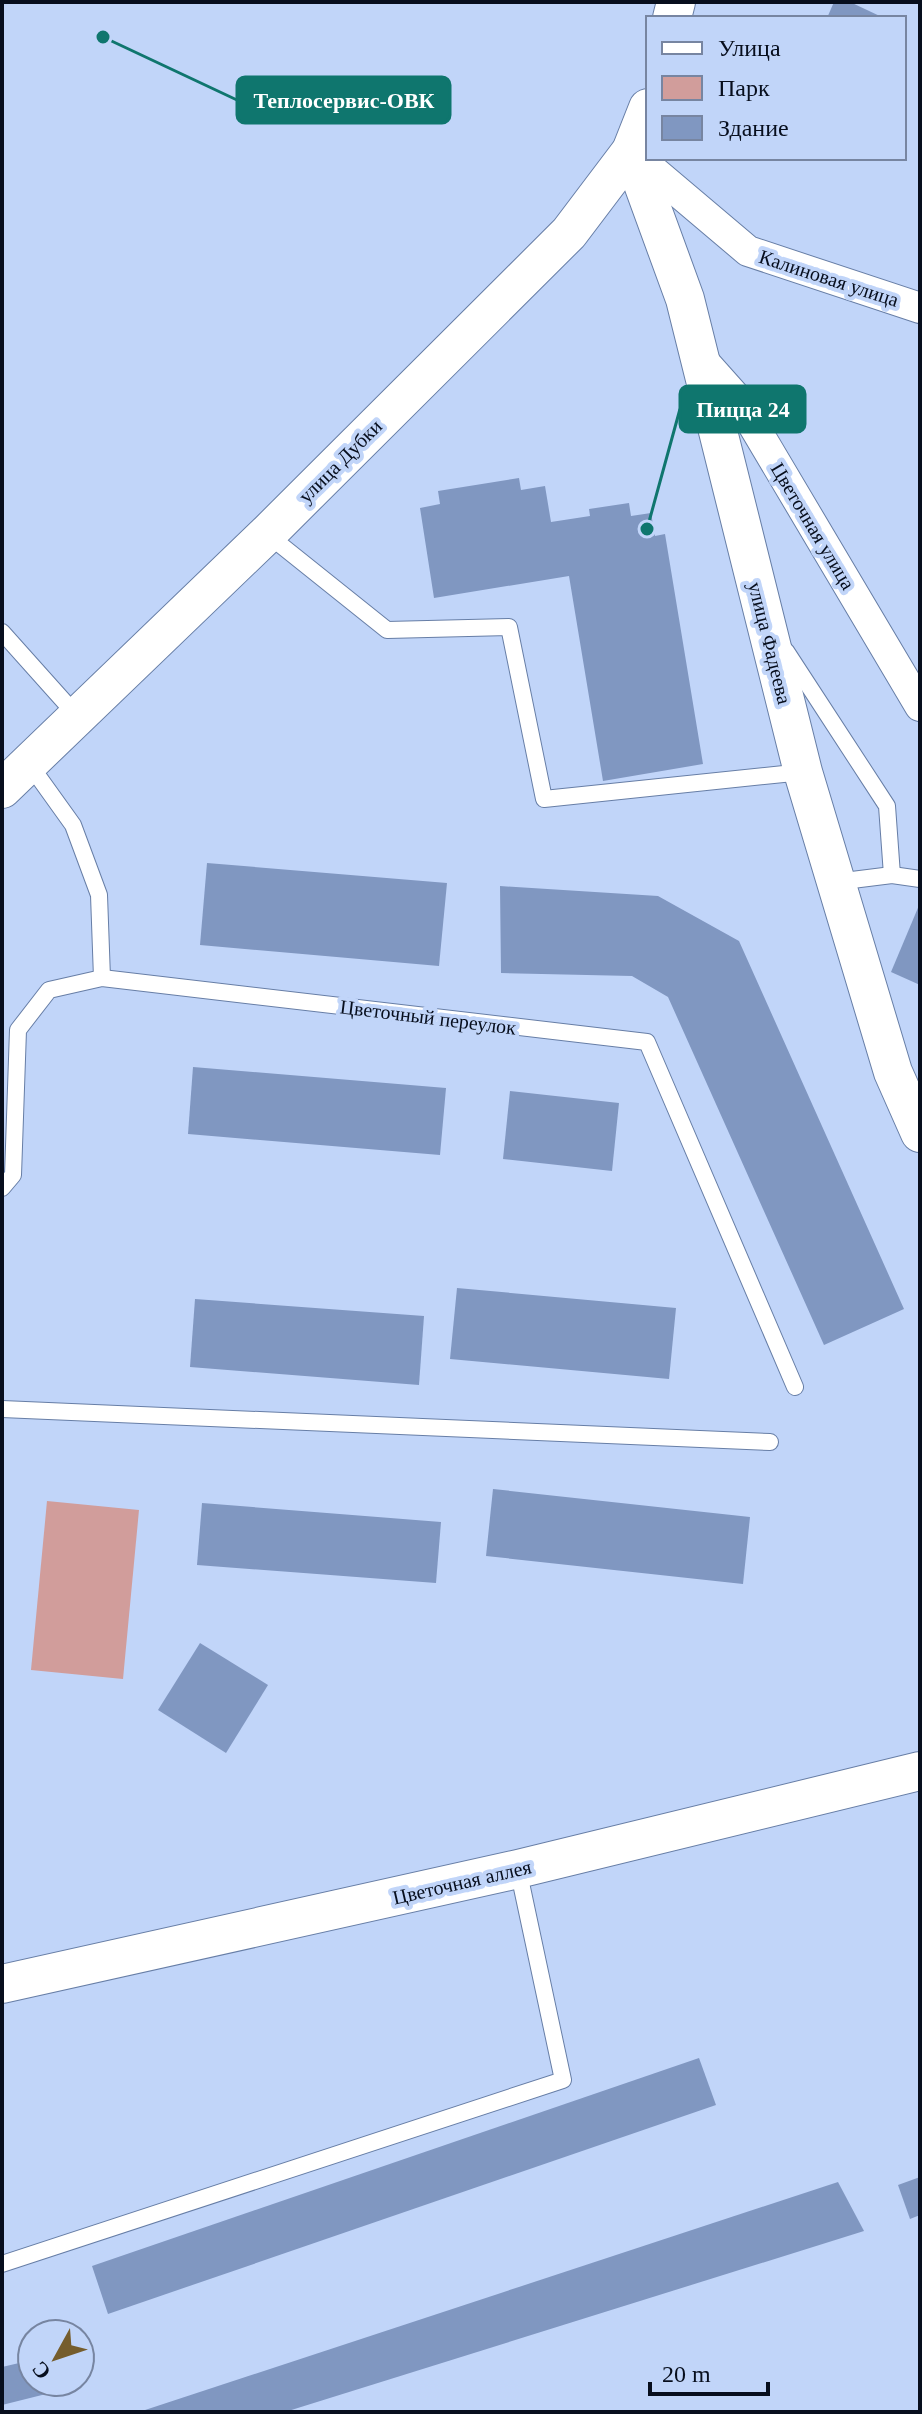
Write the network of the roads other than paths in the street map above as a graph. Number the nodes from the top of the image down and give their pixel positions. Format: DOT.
graph roads {
  1 [pos="646,113"];
  2 [pos="631,151"];
  3 [pos="920,308"];
  4 [pos="697,353"];
  5 [pos="267,534"];
  6 [pos="764,618"];
  7 [pos="2,632"];
  8 [pos="920,706"];
  9 [pos="78,718"];
  10 [pos="803,772"];
  11 [pos="16,777"];
  12 [pos="892,875"];
  13 [pos="920,879"];
  14 [pos="836,882"];
  15 [pos="102,978"];
  16 [pos="920,1133"];
  17 [pos="2,1188"];
  18 [pos="795,1387"];
  19 [pos="2,1409"];
  20 [pos="770,1442"];
  21 [pos="920,1771"];
  22 [pos="518,1869"];
  23 [pos="2,1984"];
  24 [pos="2,2264"];
  1 -- 2 [label="street, улица Дубки"];
  2 -- 3 [label="street, Калиновая улица"];
  2 -- 4 [label="street, улица Фадеева"];
  2 -- 5 [label="street, улица Дубки"];
  4 -- 6 [label="street, улица Фадеева"];
  4 -- 8 [label="street, Цветочная улица"];
  5 -- 9 [label="street, улица Дубки"];
  5 -- 10 [label="lane"];
  6 -- 10 [label="street, улица Фадеева"];
  6 -- 12 [label="lane"];
  7 -- 9 [label="lane"];
  9 -- 11 [label="street, улица Дубки"];
  10 -- 14 [label="street, улица Фадеева"];
  11 -- 15 [label="lane"];
  12 -- 13 [label="lane"];
  12 -- 14 [label="lane"];
  14 -- 16 [label="street, улица Фадеева"];
  15 -- 17 [label="lane, Цветочный переулок"];
  15 -- 18 [label="lane, Цветочный переулок"];
  19 -- 20 [label="lane"];
  21 -- 22 [label="street, Цветочная аллея"];
  22 -- 23 [label="street, Цветочная аллея"];
  22 -- 24 [label="lane"];
}
